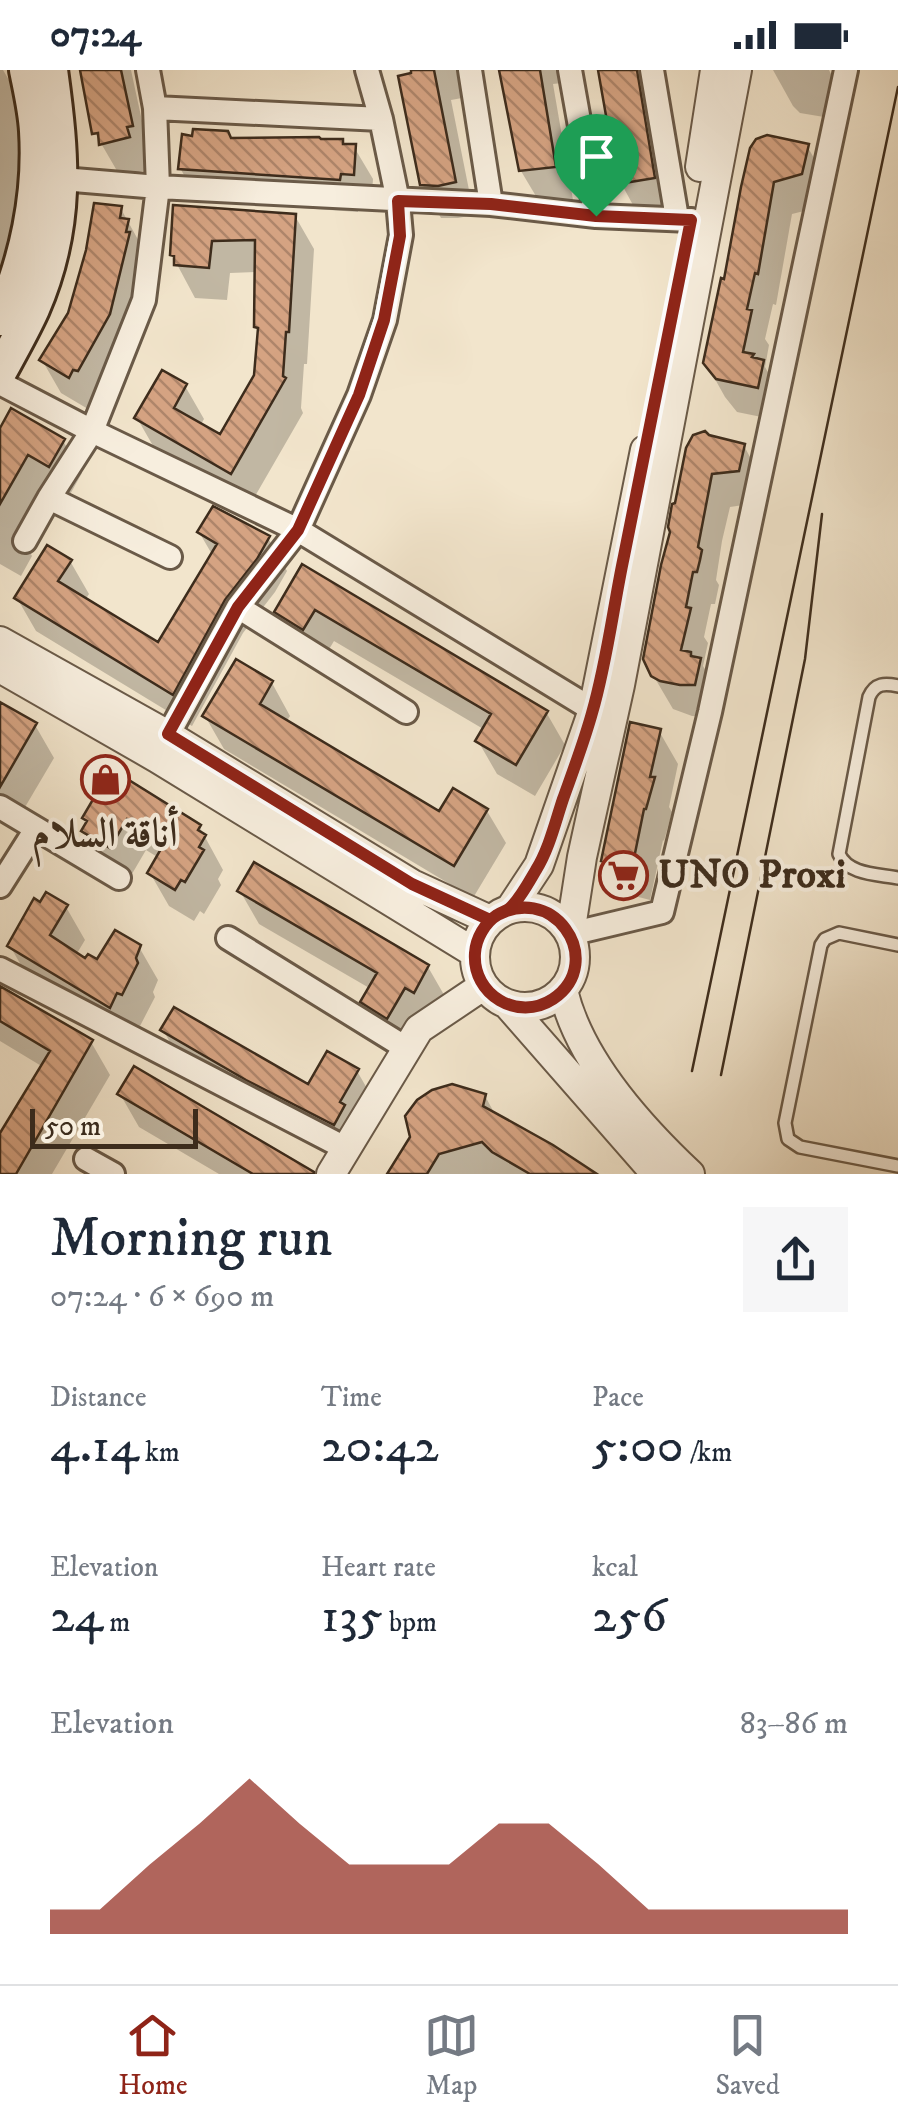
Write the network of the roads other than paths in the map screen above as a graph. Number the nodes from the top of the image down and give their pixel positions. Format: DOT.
graph roads {
  1 [pos="26,70"];
  2 [pos="50,70"];
  3 [pos="148,70"];
  4 [pos="366,70"];
  5 [pos="470,70"];
  6 [pos="570,70"];
  7 [pos="652,70"];
  8 [pos="715,70"];
  9 [pos="736,70"];
  10 [pos="846,70"];
  11 [pos="155,108"];
  12 [pos="382,119"];
  13 [pos="62,179"];
  14 [pos="158,187"];
  15 [pos="398,201"];
  16 [pos="491,204"];
  17 [pos="596,216"];
  18 [pos="684,219"];
  19 [pos="0,319"];
  20 [pos="0,372"];
  21 [pos="0,383"];
  22 [pos="92,430"];
  23 [pos="48,498"];
  24 [pos="298,530"];
  25 [pos="25,541"];
  26 [pos="170,556"];
  27 [pos="238,607"];
  28 [pos="0,641"];
  29 [pos="0,668"];
  30 [pos="898,686"];
  31 [pos="593,710"];
  32 [pos="406,712"];
  33 [pos="168,734"];
  34 [pos="0,807"];
  35 [pos="36,829"];
  36 [pos="118,878"];
  37 [pos="898,878"];
  38 [pos="0,886"];
  39 [pos="500,914"];
  40 [pos="570,934"];
  41 [pos="228,938"];
  42 [pos="898,945"];
  43 [pos="474,953"];
  44 [pos="0,969"];
  45 [pos="483,986"];
  46 [pos="563,990"];
  47 [pos="508,1006"];
  48 [pos="406,1048"];
  49 [pos="345,1148"];
  50 [pos="86,1159"];
  51 [pos="898,1166"];
  52 [pos="113,1174"];
  53 [pos="331,1174"];
  54 [pos="656,1174"];
  55 [pos="690,1174"];
  1 -- 19 [label="main road"];
  2 -- 13 [label="main road"];
  3 -- 11 [label="street"];
  4 -- 12 [label="street"];
  5 -- 16 [label="street"];
  6 -- 17 [label="street"];
  7 -- 18 [label="street"];
  8 -- 18 [label="street"];
  9 -- 40 [label="street"];
  10 -- 40 [label="street"];
  11 -- 12 [label="street"];
  11 -- 14 [label="street"];
  12 -- 15 [label="street"];
  13 -- 14 [label="street"];
  13 -- 20 [label="main road"];
  14 -- 15 [label="street"];
  14 -- 22 [label="street"];
  15 -- 16 [label="street"];
  15 -- 24 [label="street"];
  16 -- 17 [label="street"];
  17 -- 18 [label="street"];
  18 -- 31 [label="street"];
  21 -- 22 [label="street"];
  22 -- 23 [label="street"];
  22 -- 24 [label="street"];
  23 -- 25 [label="street"];
  23 -- 26 [label="street"];
  24 -- 27 [label="street"];
  24 -- 31 [label="street"];
  27 -- 32 [label="street"];
  27 -- 33 [label="street"];
  28 -- 33 [label="street"];
  29 -- 43 [label="street"];
  30 -- 37 [label="lane"];
  31 -- 39 [label="street"];
  33 -- 39 [label="street"];
  34 -- 35 [label="street"];
  35 -- 36 [label="street"];
  35 -- 38 [label="street"];
  39 -- 40 [label="street"];
  39 -- 43 [label="street"];
  40 -- 46 [label="street"];
  41 -- 48 [label="street"];
  42 -- 51 [label="lane"];
  43 -- 45 [label="street"];
  44 -- 49 [label="street"];
  45 -- 47 [label="street"];
  45 -- 48 [label="street"];
  46 -- 47 [label="street"];
  46 -- 55 [label="street"];
  47 -- 54 [label="street"];
  48 -- 49 [label="street"];
  49 -- 53 [label="street"];
  50 -- 52 [label="street"];
}
